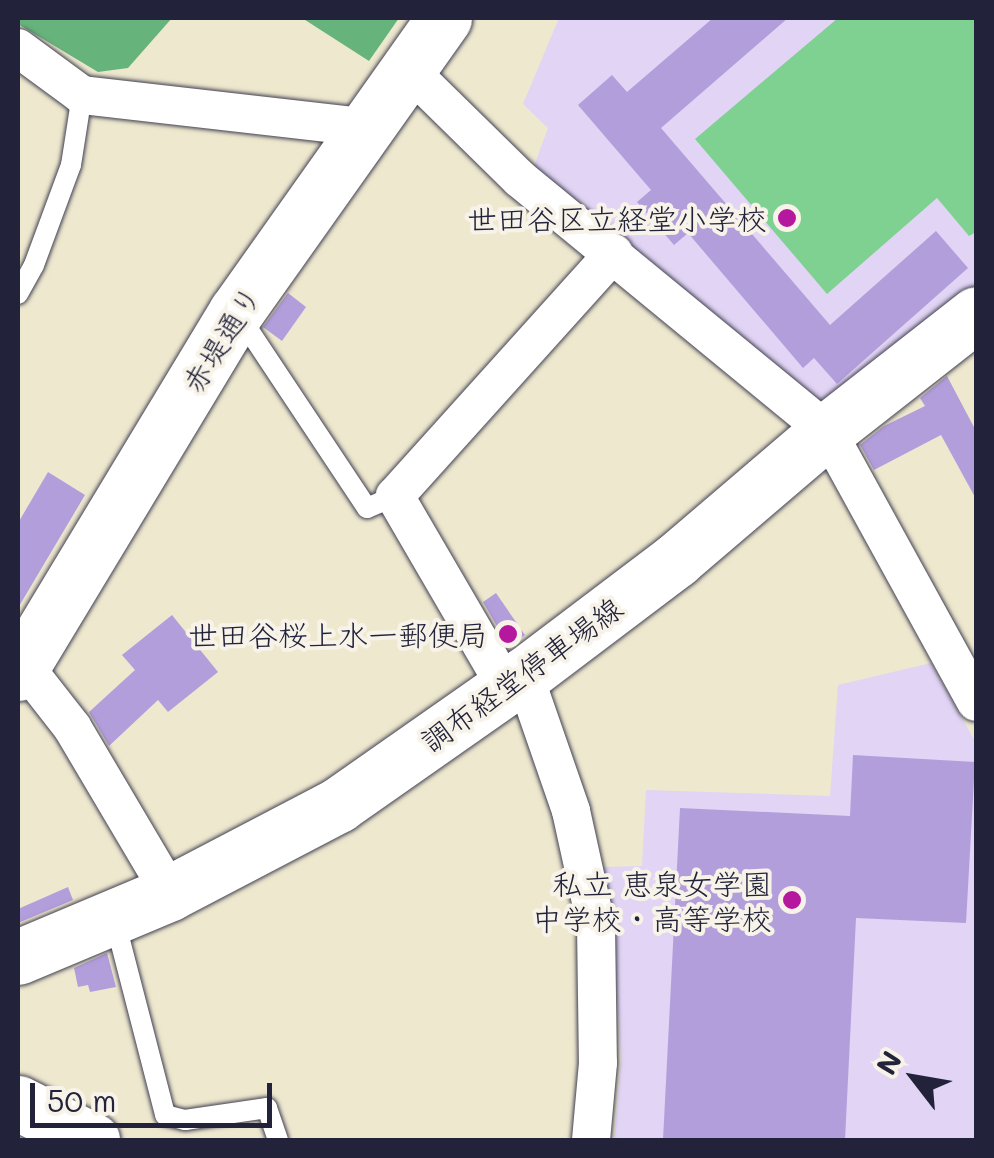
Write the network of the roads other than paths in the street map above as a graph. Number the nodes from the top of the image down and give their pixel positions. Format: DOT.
graph roads {
  1 [pos="444,18"];
  2 [pos="18,48"];
  3 [pos="407,68"];
  4 [pos="82,95"];
  5 [pos="364,127"];
  6 [pos="614,253"];
  7 [pos="18,294"];
  8 [pos="236,312"];
  9 [pos="976,314"];
  10 [pos="826,431"];
  11 [pos="395,496"];
  12 [pos="20,665"];
  13 [pos="515,681"];
  14 [pos="976,702"];
  15 [pos="170,894"];
  16 [pos="114,919"];
  17 [pos="18,957"];
  18 [pos="18,1103"];
  19 [pos="92,1140"];
  20 [pos="278,1140"];
  21 [pos="591,1140"];
  1 -- 3 [label="main road, 赤堤通り"];
  2 -- 4 [label="street"];
  3 -- 5 [label="main road, 赤堤通り"];
  3 -- 6 [label="street"];
  4 -- 5 [label="street"];
  4 -- 7 [label="lane"];
  5 -- 8 [label="main road, 赤堤通り"];
  6 -- 10 [label="street"];
  6 -- 11 [label="street"];
  8 -- 11 [label="lane"];
  8 -- 12 [label="main road, 赤堤通り"];
  9 -- 10 [label="main road, 調布経堂停車場線"];
  10 -- 13 [label="main road, 調布経堂停車場線"];
  10 -- 14 [label="street"];
  11 -- 13 [label="street"];
  12 -- 15 [label="street"];
  13 -- 15 [label="main road, 調布経堂停車場線"];
  13 -- 21 [label="street"];
  15 -- 16 [label="main road, 調布経堂停車場線"];
  16 -- 17 [label="main road, 調布経堂停車場線"];
  16 -- 20 [label="lane"];
  18 -- 19 [label="main road"];
}
